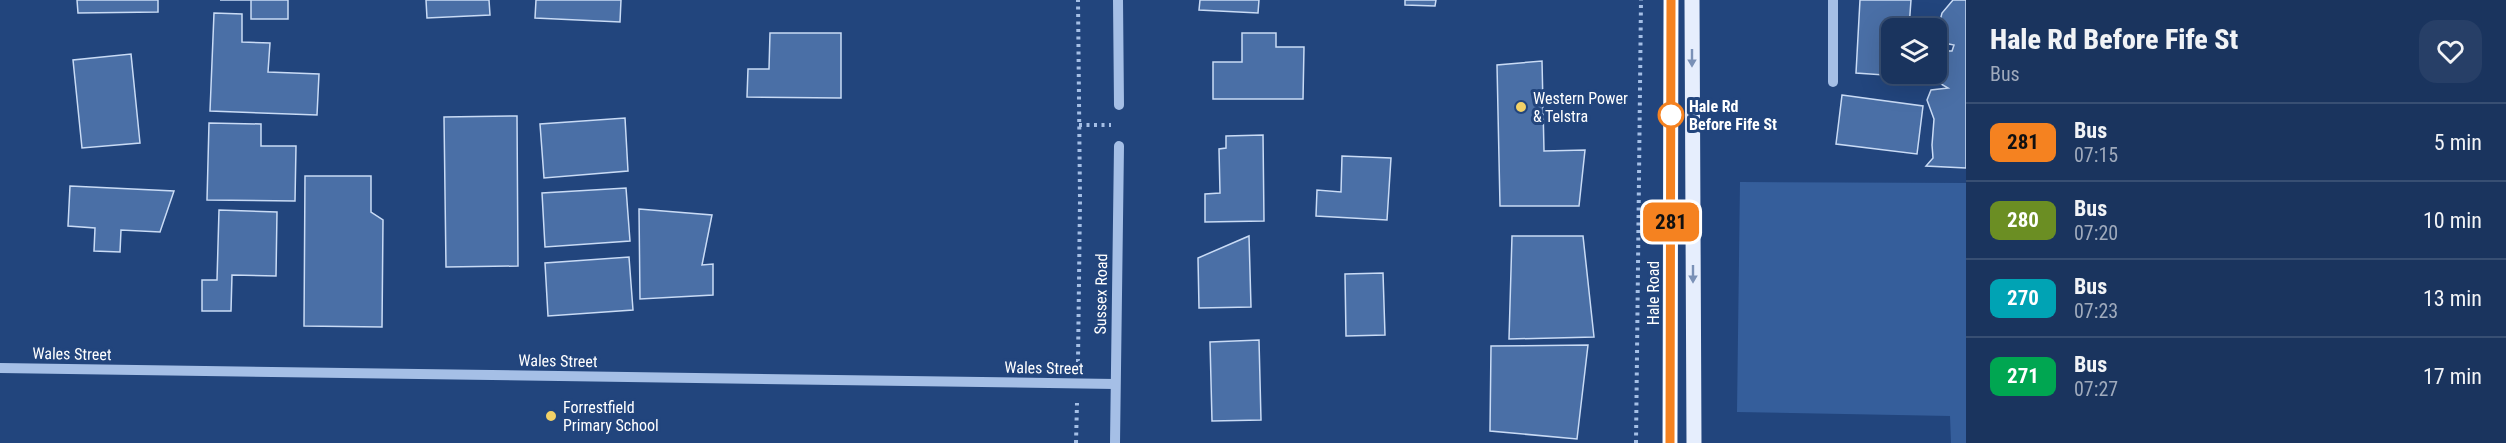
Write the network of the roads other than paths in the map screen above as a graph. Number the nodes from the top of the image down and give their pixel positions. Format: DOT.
graph roads {
  1 [pos="1118,0"];
  2 [pos="1671,0"];
  3 [pos="1692,0"];
  4 [pos="1833,0"];
  5 [pos="1833,82"];
  6 [pos="1119,105"];
  7 [pos="1119,146"];
  8 [pos="0,368"];
  9 [pos="1115,384"];
  10 [pos="1115,443"];
  11 [pos="1670,443"];
  12 [pos="1694,443"];
  1 -- 6 [label="street"];
  2 -- 11 [label="main road, Hale Road"];
  3 -- 12 [label="main road, one-way"];
  4 -- 5 [label="street"];
  7 -- 9 [label="street, Sussex Road"];
  8 -- 9 [label="street, Wales Street"];
  9 -- 10 [label="street, Sussex Road"];
}
